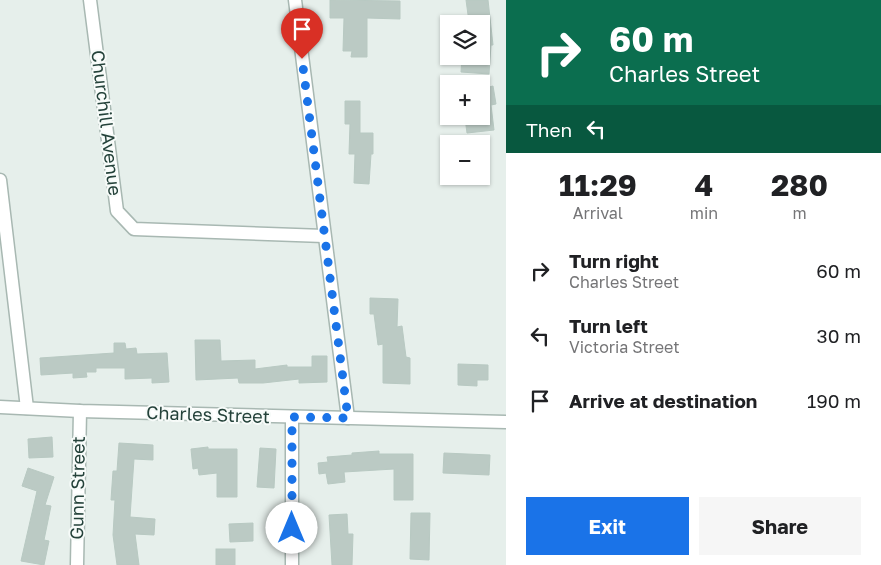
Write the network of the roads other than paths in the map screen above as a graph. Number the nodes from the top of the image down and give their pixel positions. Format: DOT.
graph roads {
  1 [pos="90,0"];
  2 [pos="295,0"];
  3 [pos="0,180"];
  4 [pos="324,236"];
  5 [pos="0,408"];
  6 [pos="27,408"];
  7 [pos="80,411"];
  8 [pos="292,417"];
  9 [pos="348,418"];
  10 [pos="506,422"];
  11 [pos="77,565"];
  12 [pos="292,565"];
  1 -- 4 [label="street, Churchill Avenue"];
  2 -- 4 [label="street"];
  3 -- 6 [label="street"];
  4 -- 9 [label="street"];
  5 -- 6 [label="street, Charles Street"];
  6 -- 7 [label="street, Charles Street"];
  7 -- 8 [label="street, Charles Street"];
  7 -- 11 [label="street, Gunn Street"];
  8 -- 9 [label="street, Charles Street"];
  8 -- 12 [label="street"];
  9 -- 10 [label="street, Charles Street"];
}
